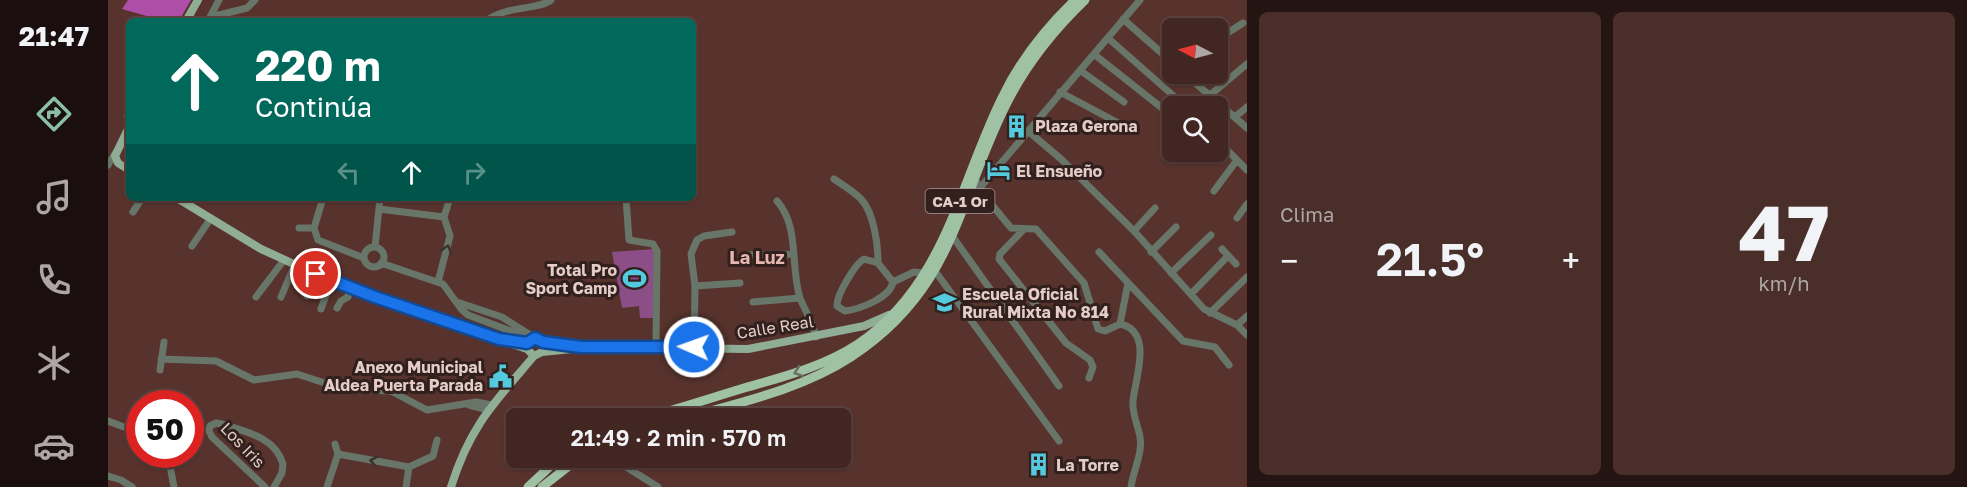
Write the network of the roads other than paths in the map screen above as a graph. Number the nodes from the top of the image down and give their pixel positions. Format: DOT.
graph roads {
  1 [pos="198,0"];
  2 [pos="219,0"];
  3 [pos="255,0"];
  4 [pos="551,0"];
  5 [pos="1086,0"];
  6 [pos="1093,0"];
  7 [pos="1140,0"];
  8 [pos="1075,5"];
  9 [pos="189,18"];
  10 [pos="210,18"];
  11 [pos="213,18"];
  12 [pos="491,18"];
  13 [pos="1123,19"];
  14 [pos="1243,23"];
  15 [pos="1228,33"];
  16 [pos="1108,38"];
  17 [pos="1162,53"];
  18 [pos="1095,55"];
  19 [pos="1247,64"];
  20 [pos="1080,70"];
  21 [pos="1196,84"];
  22 [pos="1060,92"];
  23 [pos="1174,96"];
  24 [pos="1209,96"];
  25 [pos="1124,102"];
  26 [pos="1247,107"];
  27 [pos="1162,108"];
  28 [pos="1228,111"];
  29 [pos="1236,117"];
  30 [pos="1122,125"];
  31 [pos="1247,128"];
  32 [pos="126,133"];
  33 [pos="1031,133"];
  34 [pos="1228,151"];
  35 [pos="116,152"];
  36 [pos="1247,158"];
  37 [pos="108,165"];
  38 [pos="1242,165"];
  39 [pos="126,168"];
  40 [pos="834,179"];
  41 [pos="978,185"];
  42 [pos="1214,191"];
  43 [pos="140,201"];
  44 [pos="182,201"];
  45 [pos="322,201"];
  46 [pos="380,201"];
  47 [pos="449,201"];
  48 [pos="626,201"];
  49 [pos="777,201"];
  50 [pos="1247,204"];
  51 [pos="1155,208"];
  52 [pos="379,209"];
  53 [pos="132,212"];
  54 [pos="444,217"];
  55 [pos="211,218"];
  56 [pos="1237,218"];
  57 [pos="1176,227"];
  58 [pos="299,228"];
  59 [pos="314,228"];
  60 [pos="1024,229"];
  61 [pos="1134,231"];
  62 [pos="732,232"];
  63 [pos="1210,235"];
  64 [pos="953,237"];
  65 [pos="192,246"];
  66 [pos="375,247"];
  67 [pos="1222,249"];
  68 [pos="1099,252"];
  69 [pos="1151,252"];
  70 [pos="794,254"];
  71 [pos="745,255"];
  72 [pos="1228,256"];
  73 [pos="364,258"];
  74 [pos="284,260"];
  75 [pos="381,263"];
  76 [pos="878,263"];
  77 [pos="295,264"];
  78 [pos="1236,264"];
  79 [pos="935,271"];
  80 [pos="924,273"];
  81 [pos="1171,273"];
  82 [pos="316,274"];
  83 [pos="907,276"];
  84 [pos="1247,277"];
  85 [pos="331,281"];
  86 [pos="438,282"];
  87 [pos="893,282"];
  88 [pos="740,283"];
  89 [pos="1128,283"];
  90 [pos="917,284"];
  91 [pos="695,286"];
  92 [pos="351,288"];
  93 [pos="1191,294"];
  94 [pos="307,296"];
  95 [pos="256,297"];
  96 [pos="281,297"];
  97 [pos="800,298"];
  98 [pos="753,302"];
  99 [pos="337,308"];
  100 [pos="321,309"];
  101 [pos="1210,313"];
  102 [pos="1247,316"];
  103 [pos="1120,324"];
  104 [pos="1237,325"];
  105 [pos="866,331"];
  106 [pos="1247,335"];
  107 [pos="816,337"];
  108 [pos="164,342"];
  109 [pos="532,346"];
  110 [pos="656,346"];
  111 [pos="694,347"];
  112 [pos="161,358"];
  113 [pos="526,365"];
  114 [pos="1229,365"];
  115 [pos="160,370"];
  116 [pos="1089,378"];
  117 [pos="1059,386"];
  118 [pos="490,408"];
  119 [pos="677,408"];
  120 [pos="719,408"];
  121 [pos="108,421"];
  122 [pos="126,428"];
  123 [pos="437,440"];
  124 [pos="1059,441"];
  125 [pos="335,444"];
  126 [pos="338,454"];
  127 [pos="409,467"];
  128 [pos="170,468"];
  129 [pos="548,468"];
  130 [pos="566,468"];
  131 [pos="628,468"];
  132 [pos="108,476"];
  133 [pos="132,487"];
  134 [pos="174,487"];
  135 [pos="265,487"];
  136 [pos="274,487"];
  137 [pos="327,487"];
  138 [pos="406,487"];
  139 [pos="451,487"];
  140 [pos="528,487"];
  141 [pos="542,487"];
  142 [pos="658,487"];
  143 [pos="1131,487"];
  1 -- 9 [label="main road"];
  2 -- 10 [label="street"];
  3 -- 11 [label="street"];
  4 -- 12 [label="street"];
  5 -- 8 [label="highway, CA-1 Or"];
  6 -- 8 [label="highway"];
  7 -- 13 [label="street"];
  8 -- 41 [label="highway, CA-1 Or"];
  8 -- 80 [label="highway, CA-1 Or"];
  13 -- 16 [label="street"];
  13 -- 17 [label="street"];
  14 -- 15 [label="street"];
  16 -- 18 [label="street"];
  16 -- 23 [label="street"];
  18 -- 20 [label="street"];
  18 -- 27 [label="street"];
  19 -- 24 [label="street"];
  20 -- 22 [label="street"];
  20 -- 25 [label="street"];
  21 -- 24 [label="street"];
  22 -- 30 [label="street"];
  22 -- 33 [label="street"];
  26 -- 29 [label="street"];
  28 -- 29 [label="street"];
  29 -- 31 [label="street"];
  32 -- 35 [label="main road"];
  33 -- 41 [label="street"];
  33 -- 61 [label="street"];
  34 -- 38 [label="street"];
  35 -- 37 [label="street"];
  35 -- 39 [label="main road"];
  36 -- 38 [label="street"];
  38 -- 42 [label="street"];
  40 -- 76 [label="street"];
  41 -- 60 [label="street"];
  41 -- 64 [label="highway, CA-1 Or"];
  43 -- 53 [label="street"];
  44 -- 55 [label="main road, Calle Real"];
  45 -- 59 [label="street"];
  46 -- 52 [label="street"];
  47 -- 54 [label="street"];
  48 -- 110 [label="street"];
  49 -- 70 [label="street"];
  50 -- 56 [label="street"];
  51 -- 61 [label="street"];
  52 -- 54 [label="street"];
  52 -- 66 [label="street"];
  86 -- 54 [label="street, one-way"];
  55 -- 65 [label="street"];
  55 -- 74 [label="main road, Calle Real"];
  57 -- 69 [label="street"];
  58 -- 59 [label="street"];
  59 -- 73 [label="street"];
  60 -- 103 [label="street"];
  60 -- 116 [label="street"];
  61 -- 69 [label="street"];
  62 -- 91 [label="street"];
  63 -- 81 [label="street"];
  64 -- 79 [label="highway, CA-1 Or"];
  64 -- 117 [label="street"];
  66 -- 73 [label="street"];
  66 -- 75 [label="street"];
  67 -- 72 [label="street"];
  68 -- 89 [label="street"];
  69 -- 81 [label="street"];
  70 -- 71 [label="street"];
  70 -- 97 [label="street"];
  72 -- 78 [label="street"];
  72 -- 93 [label="street"];
  73 -- 75 [label="street"];
  74 -- 77 [label="main road, Calle Real"];
  74 -- 95 [label="street"];
  75 -- 86 [label="street"];
  76 -- 87 [label="street"];
  76 -- 87 [label="street"];
  77 -- 82 [label="main road, Calle Real"];
  77 -- 96 [label="street"];
  79 -- 120 [label="highway, CA-1 Or"];
  79 -- 124 [label="street"];
  80 -- 83 [label="street"];
  80 -- 90 [label="highway, CA-1 Or"];
  81 -- 93 [label="street"];
  82 -- 85 [label="main road, Calle Real"];
  82 -- 94 [label="street"];
  83 -- 87 [label="street"];
  83 -- 90 [label="street"];
  84 -- 101 [label="street"];
  85 -- 92 [label="main road, Calle Real"];
  85 -- 100 [label="street"];
  86 -- 109 [label="street"];
  88 -- 91 [label="street"];
  89 -- 103 [label="street"];
  89 -- 114 [label="street"];
  90 -- 105 [label="highway, CA-1 Or"];
  91 -- 111 [label="street"];
  92 -- 99 [label="street"];
  92 -- 109 [label="main road, Calle Real"];
  93 -- 101 [label="street"];
  97 -- 98 [label="street"];
  97 -- 107 [label="street"];
  101 -- 104 [label="street"];
  102 -- 104 [label="street"];
  103 -- 143 [label="street"];
  104 -- 106 [label="street"];
  105 -- 107 [label="main road, Calle Real"];
  105 -- 119 [label="highway, CA-1 Or, one-way"];
  107 -- 111 [label="main road, Calle Real"];
  108 -- 112 [label="street"];
  109 -- 110 [label="main road, Calle Real"];
  109 -- 113 [label="main road"];
  109 -- 113 [label="main road"];
  110 -- 111 [label="main road, Calle Real"];
  112 -- 115 [label="street"];
  112 -- 118 [label="street"];
  113 -- 118 [label="main road"];
  118 -- 139 [label="main road"];
  121 -- 122 [label="street"];
  123 -- 127 [label="street"];
  125 -- 126 [label="street"];
  127 -- 126 [label="street, one-way"];
  126 -- 137 [label="street"];
  127 -- 138 [label="street"];
  128 -- 134 [label="street"];
  129 -- 140 [label="highway"];
  130 -- 141 [label="highway"];
  131 -- 142 [label="street"];
  132 -- 133 [label="street"];
  135 -- 136 [label="street, Los Iris"];
}
